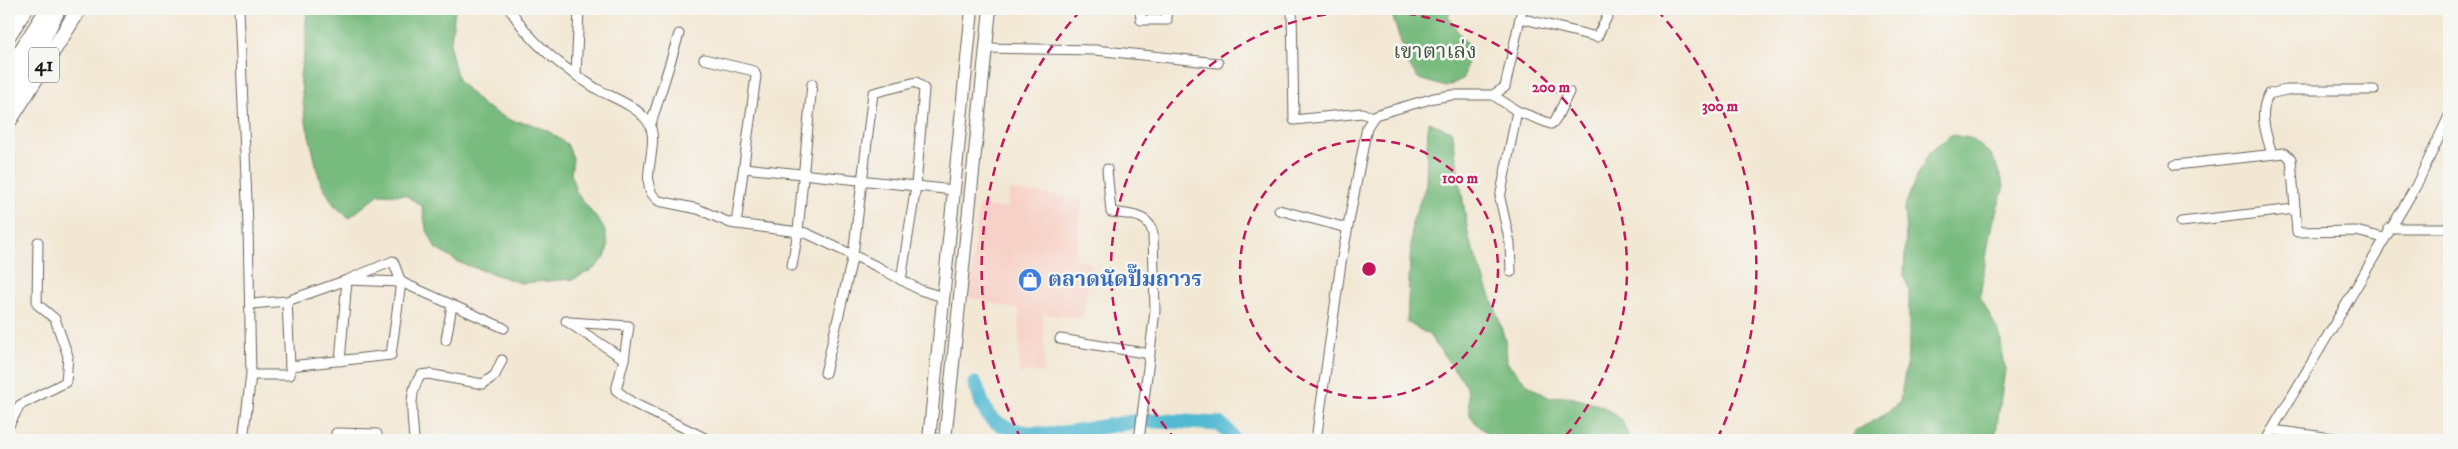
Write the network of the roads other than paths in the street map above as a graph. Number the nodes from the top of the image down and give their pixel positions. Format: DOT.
graph roads {
  1 [pos="25,9"];
  2 [pos="48,9"];
  3 [pos="58,9"];
  4 [pos="79,9"];
  5 [pos="239,9"];
  6 [pos="510,9"];
  7 [pos="579,9"];
  8 [pos="972,9"];
  9 [pos="990,9"];
  10 [pos="1140,9"];
  11 [pos="1165,9"];
  12 [pos="1292,9"];
  13 [pos="1611,9"];
  14 [pos="1521,13"];
  15 [pos="9,34"];
  16 [pos="679,34"];
  17 [pos="986,48"];
  18 [pos="704,59"];
  19 [pos="1218,63"];
  20 [pos="9,70"];
  21 [pos="576,74"];
  22 [pos="812,84"];
  23 [pos="2374,90"];
  24 [pos="1569,92"];
  25 [pos="1493,95"];
  26 [pos="9,96"];
  27 [pos="1517,111"];
  28 [pos="2449,116"];
  29 [pos="1372,117"];
  30 [pos="9,121"];
  31 [pos="650,127"];
  32 [pos="2272,154"];
  33 [pos="2175,165"];
  34 [pos="744,168"];
  35 [pos="1107,169"];
  36 [pos="804,175"];
  37 [pos="861,181"];
  38 [pos="916,186"];
  39 [pos="954,190"];
  40 [pos="2295,209"];
  41 [pos="1279,210"];
  42 [pos="2181,222"];
  43 [pos="736,224"];
  44 [pos="1347,228"];
  45 [pos="2390,228"];
  46 [pos="2449,228"];
  47 [pos="798,231"];
  48 [pos="2384,238"];
  49 [pos="38,242"];
  50 [pos="853,255"];
  51 [pos="792,266"];
  52 [pos="1511,272"];
  53 [pos="348,280"];
  54 [pos="901,280"];
  55 [pos="401,282"];
  56 [pos="943,297"];
  57 [pos="287,301"];
  58 [pos="250,304"];
  59 [pos="452,305"];
  60 [pos="504,328"];
  61 [pos="1060,339"];
  62 [pos="446,340"];
  63 [pos="1150,354"];
  64 [pos="624,358"];
  65 [pos="502,360"];
  66 [pos="340,361"];
  67 [pos="290,366"];
  68 [pos="825,373"];
  69 [pos="251,375"];
  70 [pos="9,425"];
  71 [pos="2272,430"];
  72 [pos="336,433"];
  73 [pos="243,440"];
  74 [pos="377,440"];
  75 [pos="414,440"];
  76 [pos="709,440"];
  77 [pos="929,440"];
  78 [pos="945,440"];
  79 [pos="1139,440"];
  80 [pos="1316,440"];
  81 [pos="2266,440"];
  82 [pos="2348,440"];
  1 -- 15 [label="highway"];
  2 -- 20 [label="highway"];
  3 -- 26 [label="highway"];
  4 -- 30 [label="highway, 41"];
  5 -- 58 [label="street"];
  6 -- 21 [label="street"];
  7 -- 21 [label="street"];
  8 -- 39 [label="main road"];
  9 -- 17 [label="main road"];
  10 -- 11 [label="street"];
  12 -- 29 [label="street"];
  13 -- 14 [label="street"];
  14 -- 25 [label="street"];
  16 -- 31 [label="street"];
  17 -- 19 [label="street"];
  17 -- 78 [label="main road"];
  18 -- 34 [label="street"];
  21 -- 31 [label="street"];
  22 -- 36 [label="street"];
  23 -- 32 [label="street"];
  24 -- 27 [label="street"];
  25 -- 27 [label="street"];
  25 -- 29 [label="street"];
  27 -- 52 [label="street"];
  28 -- 45 [label="street"];
  29 -- 44 [label="street"];
  31 -- 43 [label="street"];
  32 -- 33 [label="street"];
  32 -- 40 [label="street"];
  34 -- 36 [label="street"];
  34 -- 43 [label="street"];
  35 -- 63 [label="street"];
  36 -- 37 [label="street"];
  36 -- 47 [label="street"];
  37 -- 38 [label="street"];
  37 -- 38 [label="street"];
  37 -- 50 [label="street"];
  38 -- 39 [label="street"];
  38 -- 54 [label="street"];
  39 -- 56 [label="main road"];
  40 -- 42 [label="street"];
  40 -- 48 [label="street"];
  41 -- 44 [label="street"];
  43 -- 47 [label="street"];
  44 -- 80 [label="street"];
  45 -- 46 [label="street"];
  45 -- 48 [label="street"];
  47 -- 50 [label="street"];
  47 -- 51 [label="street"];
  48 -- 71 [label="street"];
  49 -- 70 [label="street"];
  50 -- 54 [label="street"];
  50 -- 68 [label="street"];
  53 -- 55 [label="street"];
  53 -- 55 [label="street"];
  53 -- 57 [label="street"];
  53 -- 66 [label="street"];
  54 -- 56 [label="street"];
  55 -- 59 [label="street"];
  55 -- 66 [label="street"];
  56 -- 77 [label="main road"];
  57 -- 58 [label="street"];
  57 -- 67 [label="street"];
  58 -- 69 [label="street"];
  59 -- 60 [label="street"];
  59 -- 62 [label="street"];
  61 -- 63 [label="street"];
  63 -- 79 [label="street"];
  64 -- 64 [label="street"];
  64 -- 76 [label="street"];
  65 -- 75 [label="street"];
  66 -- 67 [label="street"];
  67 -- 69 [label="street"];
  69 -- 73 [label="street"];
  71 -- 81 [label="street"];
  71 -- 82 [label="street"];
  72 -- 74 [label="street"];
}
